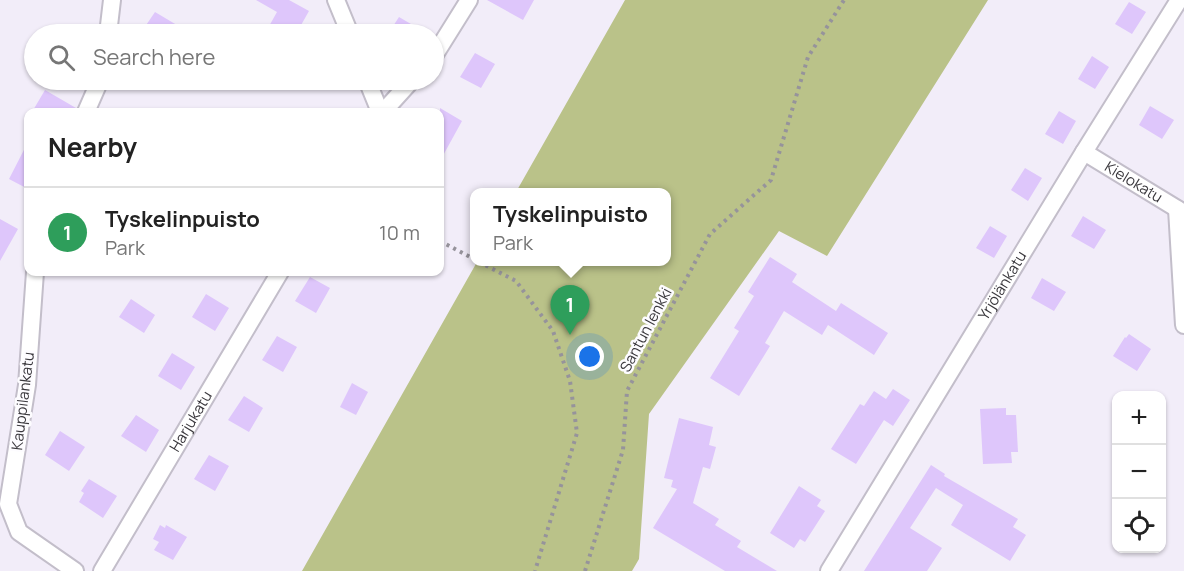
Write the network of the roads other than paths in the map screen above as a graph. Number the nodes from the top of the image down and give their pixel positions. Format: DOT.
graph roads {
  1 [pos="112,0"];
  2 [pos="336,0"];
  3 [pos="469,0"];
  4 [pos="1179,0"];
  5 [pos="109,24"];
  6 [pos="346,24"];
  7 [pos="444,40"];
  8 [pos="96,90"];
  9 [pos="372,90"];
  10 [pos="403,90"];
  11 [pos="88,108"];
  12 [pos="380,108"];
  13 [pos="386,108"];
  14 [pos="1084,152"];
  15 [pos="1180,211"];
  16 [pos="35,276"];
  17 [pos="278,276"];
  18 [pos="1184,326"];
  19 [pos="75,571"];
  20 [pos="102,571"];
  21 [pos="829,571"];
  1 -- 5 [label="street"];
  2 -- 6 [label="street"];
  3 -- 7 [label="street"];
  4 -- 14 [label="street, Yrjölänkatu"];
  8 -- 11 [label="street"];
  9 -- 12 [label="street"];
  10 -- 13 [label="street"];
  14 -- 15 [label="street, Kielokatu"];
  14 -- 21 [label="street, Yrjölänkatu"];
  15 -- 18 [label="street"];
  16 -- 19 [label="street, Kauppilankatu"];
  17 -- 20 [label="street, Harjukatu"];
}
